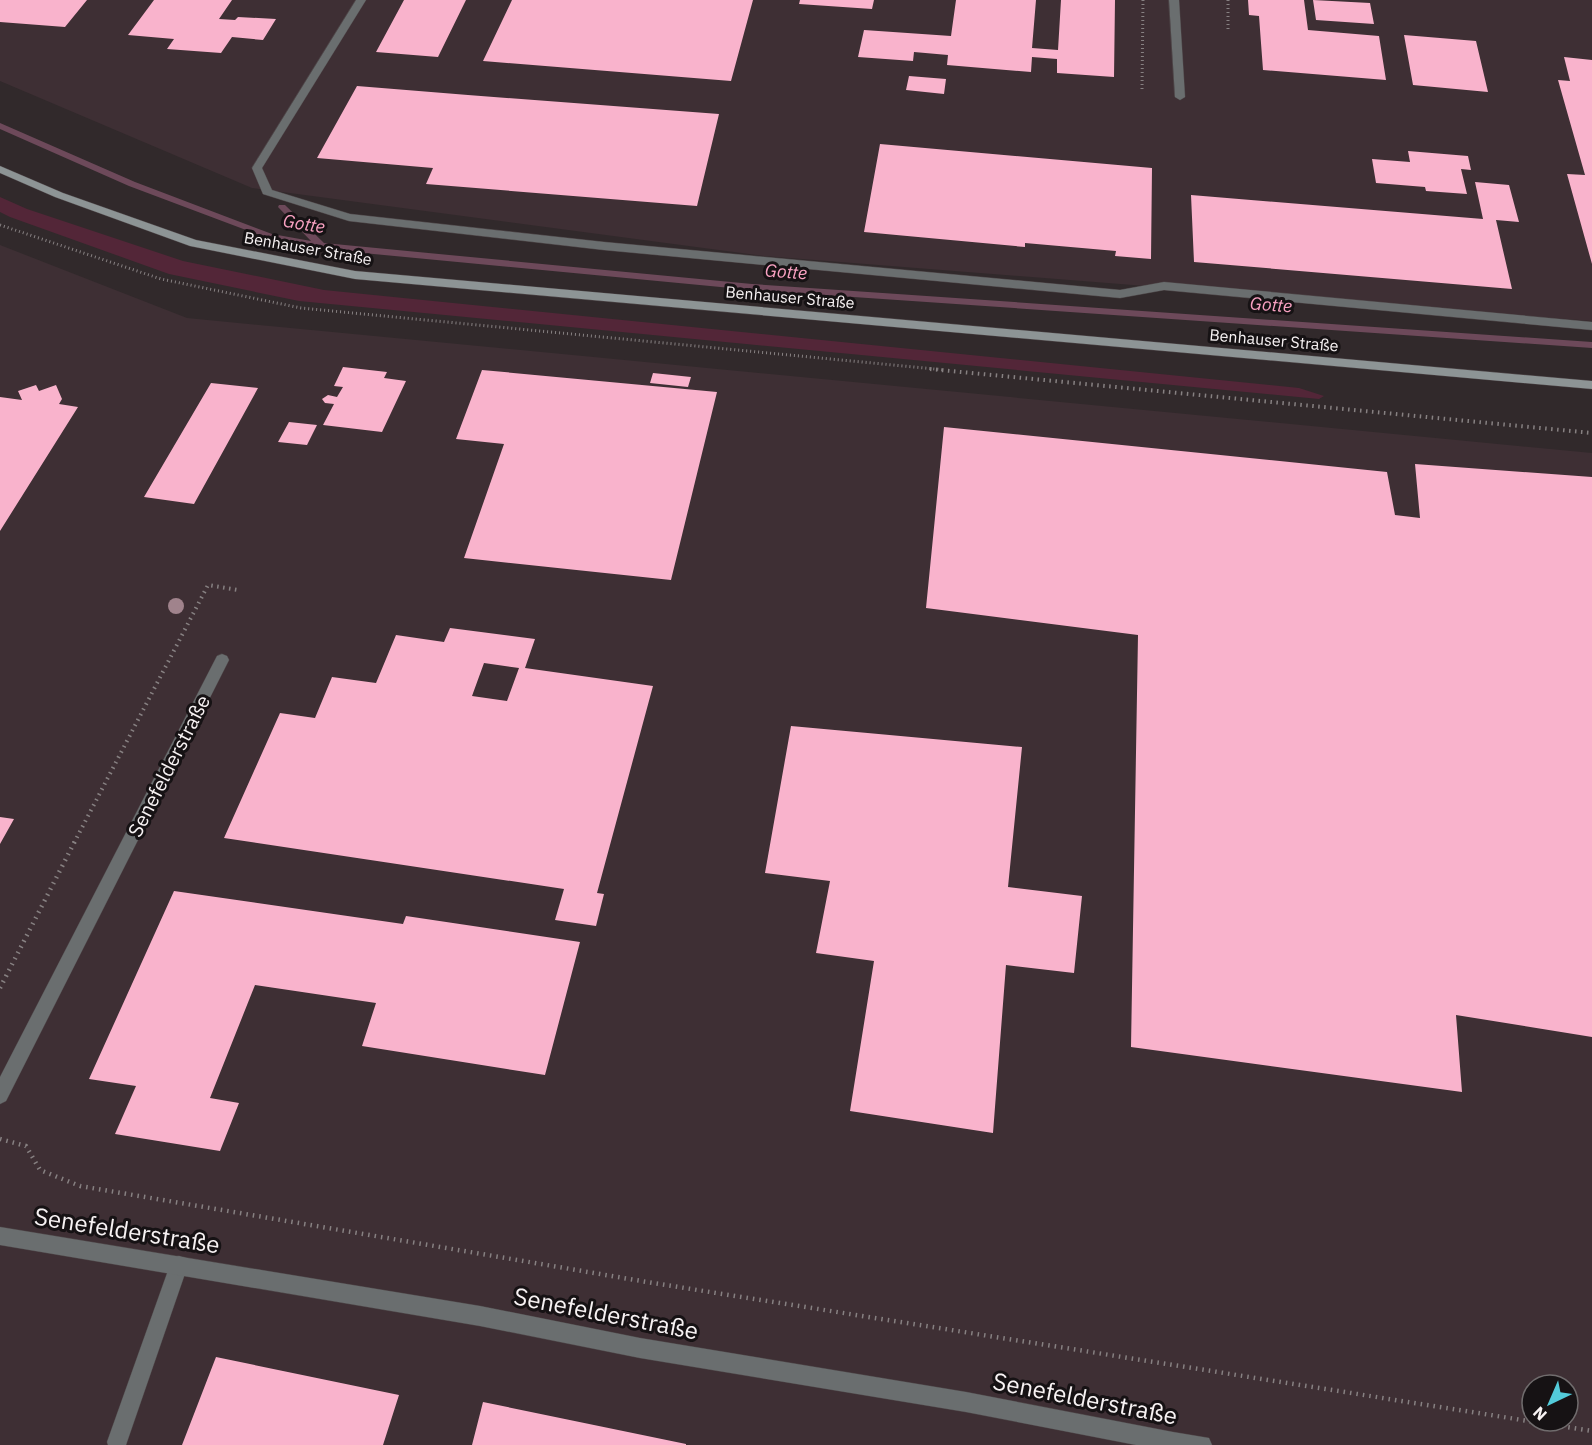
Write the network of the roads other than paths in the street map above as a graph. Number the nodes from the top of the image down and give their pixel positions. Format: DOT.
graph roads {
  1 [pos="361,0"];
  2 [pos="1174,0"];
  3 [pos="1180,97"];
  4 [pos="0,169"];
  5 [pos="1592,326"];
  6 [pos="1592,385"];
  7 [pos="222,660"];
  8 [pos="0,1095"];
  9 [pos="0,1236"];
  10 [pos="179,1265"];
  11 [pos="117,1442"];
  12 [pos="1202,1445"];
  1 -- 5 [label="street"];
  2 -- 3 [label="street"];
  4 -- 6 [label="main road, Benhauser Straße"];
  7 -- 8 [label="street, Senefelderstraße"];
  9 -- 10 [label="street, Senefelderstraße"];
  10 -- 11 [label="street"];
  10 -- 12 [label="street, Senefelderstraße"];
}
